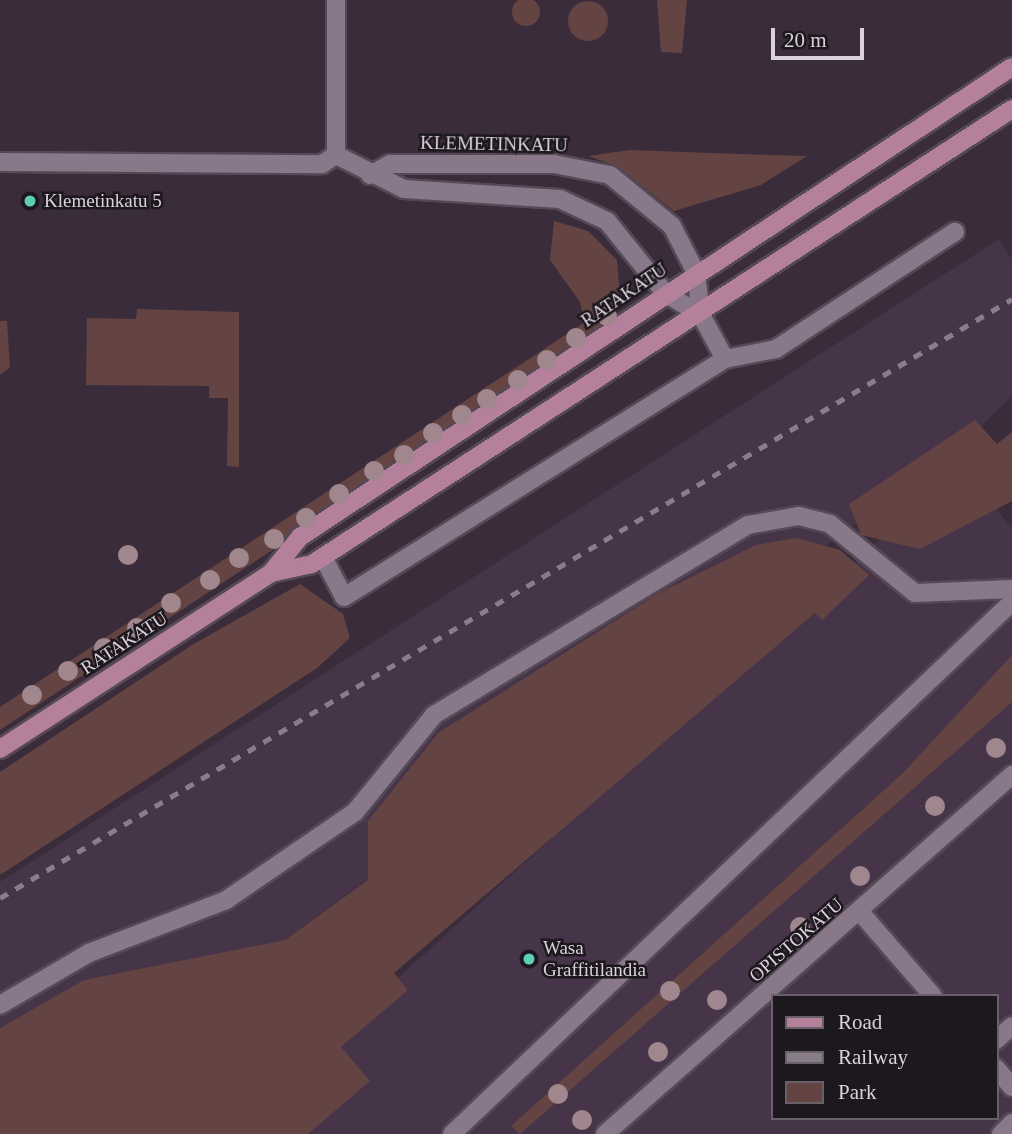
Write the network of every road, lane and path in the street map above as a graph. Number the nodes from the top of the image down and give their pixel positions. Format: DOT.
graph roads {
  1 [pos="336,0"];
  2 [pos="1012,67"];
  3 [pos="1012,109"];
  4 [pos="336,155"];
  5 [pos="0,162"];
  6 [pos="370,175"];
  7 [pos="955,232"];
  8 [pos="696,273"];
  9 [pos="665,293"];
  10 [pos="701,315"];
  11 [pos="726,359"];
  12 [pos="323,557"];
  13 [pos="271,573"];
  14 [pos="1012,589"];
  15 [pos="1012,602"];
  16 [pos="0,749"];
  17 [pos="1012,775"];
  18 [pos="860,912"];
  19 [pos="931,994"];
  20 [pos="0,1004"];
  21 [pos="1012,1026"];
  22 [pos="998,1038"];
  23 [pos="998,1070"];
  24 [pos="1012,1087"];
  25 [pos="1012,1123"];
  26 [pos="452,1134"];
  27 [pos="605,1134"];
  28 [pos="1001,1134"];
  1 -- 4 [label="street"];
  2 -- 8 [label="main road, RATAKATU"];
  3 -- 10 [label="main road, RATAKATU"];
  4 -- 5 [label="street"];
  4 -- 6 [label="street"];
  6 -- 8 [label="street, KLEMETINKATU"];
  6 -- 9 [label="street"];
  7 -- 11 [label="street"];
  8 -- 9 [label="main road, RATAKATU"];
  8 -- 10 [label="street, KLEMETINKATU"];
  9 -- 10 [label="street"];
  9 -- 13 [label="main road, RATAKATU"];
  10 -- 11 [label="street"];
  10 -- 12 [label="main road, RATAKATU"];
  11 -- 12 [label="street"];
  12 -- 13 [label="main road, RATAKATU"];
  13 -- 16 [label="main road, RATAKATU"];
  14 -- 20 [label="street"];
  15 -- 26 [label="street"];
  17 -- 18 [label="street, OPISTOKATU"];
  18 -- 19 [label="street"];
  18 -- 27 [label="street, OPISTOKATU"];
  21 -- 22 [label="street"];
  23 -- 24 [label="street"];
  25 -- 28 [label="street"];
}
